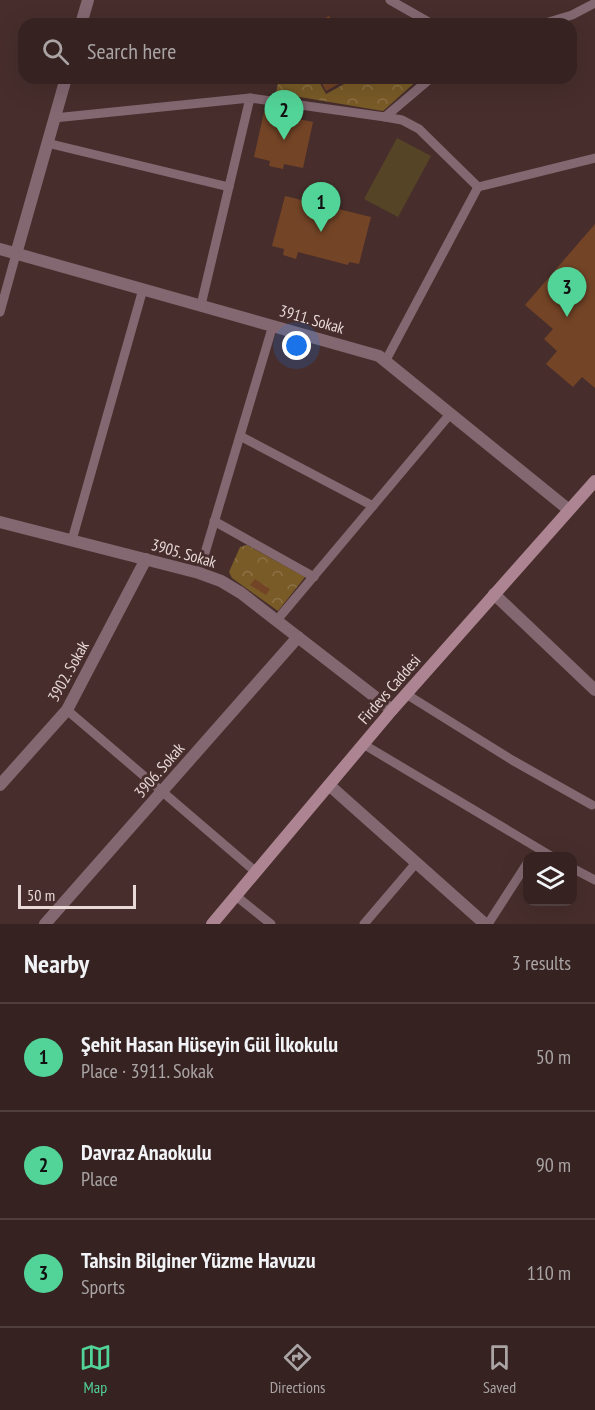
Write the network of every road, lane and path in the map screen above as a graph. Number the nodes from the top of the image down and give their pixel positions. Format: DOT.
graph roads {
  1 [pos="88,0"];
  2 [pos="390,0"];
  3 [pos="595,3"];
  4 [pos="83,18"];
  5 [pos="422,18"];
  6 [pos="562,18"];
  7 [pos="64,84"];
  8 [pos="424,84"];
  9 [pos="250,98"];
  10 [pos="386,117"];
  11 [pos="54,118"];
  12 [pos="47,143"];
  13 [pos="595,158"];
  14 [pos="229,187"];
  15 [pos="478,187"];
  16 [pos="0,249"];
  17 [pos="16,254"];
  18 [pos="143,289"];
  19 [pos="201,305"];
  20 [pos="0,312"];
  21 [pos="273,325"];
  22 [pos="386,360"];
  23 [pos="451,413"];
  24 [pos="240,436"];
  25 [pos="595,481"];
  26 [pos="373,506"];
  27 [pos="569,510"];
  28 [pos="214,521"];
  29 [pos="0,522"];
  30 [pos="72,540"];
  31 [pos="146,559"];
  32 [pos="198,573"];
  33 [pos="314,576"];
  34 [pos="494,594"];
  35 [pos="277,621"];
  36 [pos="298,637"];
  37 [pos="595,690"];
  38 [pos="406,694"];
  39 [pos="67,710"];
  40 [pos="392,710"];
  41 [pos="363,744"];
  42 [pos="0,785"];
  43 [pos="329,785"];
  44 [pos="162,792"];
  45 [pos="592,805"];
  46 [pos="533,852"];
  47 [pos="416,863"];
  48 [pos="523,869"];
  49 [pos="577,870"];
  50 [pos="256,873"];
  51 [pos="595,880"];
  52 [pos="236,896"];
  53 [pos="45,924"];
  54 [pos="212,924"];
  55 [pos="271,924"];
  56 [pos="364,924"];
  57 [pos="486,924"];
  1 -- 4 [label="street"];
  2 -- 5 [label="lane"];
  3 -- 6 [label="lane"];
  7 -- 11 [label="street"];
  8 -- 10 [label="lane"];
  9 -- 10 [label="lane"];
  9 -- 11 [label="lane"];
  9 -- 14 [label="lane"];
  10 -- 15 [label="lane"];
  11 -- 12 [label="street"];
  12 -- 14 [label="lane"];
  12 -- 17 [label="street"];
  13 -- 15 [label="lane"];
  14 -- 19 [label="lane"];
  15 -- 22 [label="lane"];
  16 -- 17 [label="street, 3911. Sokak"];
  17 -- 18 [label="street, 3911. Sokak"];
  17 -- 20 [label="lane"];
  18 -- 19 [label="street, 3911. Sokak"];
  18 -- 30 [label="lane"];
  19 -- 21 [label="street, 3911. Sokak"];
  21 -- 22 [label="street, 3911. Sokak"];
  21 -- 24 [label="lane"];
  22 -- 23 [label="street, 3911. Sokak"];
  23 -- 26 [label="lane"];
  23 -- 27 [label="street, 3911. Sokak"];
  24 -- 26 [label="lane"];
  24 -- 28 [label="lane"];
  25 -- 27 [label="street, Firdevs Caddesi"];
  26 -- 33 [label="lane"];
  27 -- 34 [label="street, Firdevs Caddesi"];
  28 -- 32 [label="lane"];
  28 -- 33 [label="lane"];
  29 -- 30 [label="street, 3905. Sokak"];
  30 -- 31 [label="street, 3905. Sokak"];
  31 -- 32 [label="street, 3905. Sokak"];
  31 -- 39 [label="street, 3902. Sokak"];
  32 -- 35 [label="street, 3905. Sokak"];
  33 -- 35 [label="lane"];
  34 -- 37 [label="street"];
  34 -- 38 [label="street, Firdevs Caddesi"];
  35 -- 36 [label="street, 3905. Sokak"];
  36 -- 40 [label="street, 3905. Sokak"];
  36 -- 44 [label="street, 3906. Sokak"];
  38 -- 40 [label="street, Firdevs Caddesi"];
  38 -- 45 [label="lane"];
  39 -- 42 [label="street, 3902. Sokak"];
  39 -- 44 [label="lane"];
  40 -- 41 [label="street, Firdevs Caddesi"];
  41 -- 43 [label="street, Firdevs Caddesi"];
  41 -- 46 [label="lane"];
  43 -- 47 [label="street"];
  43 -- 50 [label="street, Firdevs Caddesi"];
  44 -- 50 [label="lane"];
  44 -- 53 [label="street, 3906. Sokak"];
  47 -- 56 [label="lane"];
  47 -- 57 [label="street"];
  48 -- 57 [label="lane"];
  49 -- 51 [label="lane"];
  50 -- 52 [label="street, Firdevs Caddesi"];
  52 -- 54 [label="street, Firdevs Caddesi"];
  52 -- 55 [label="lane"];
}
